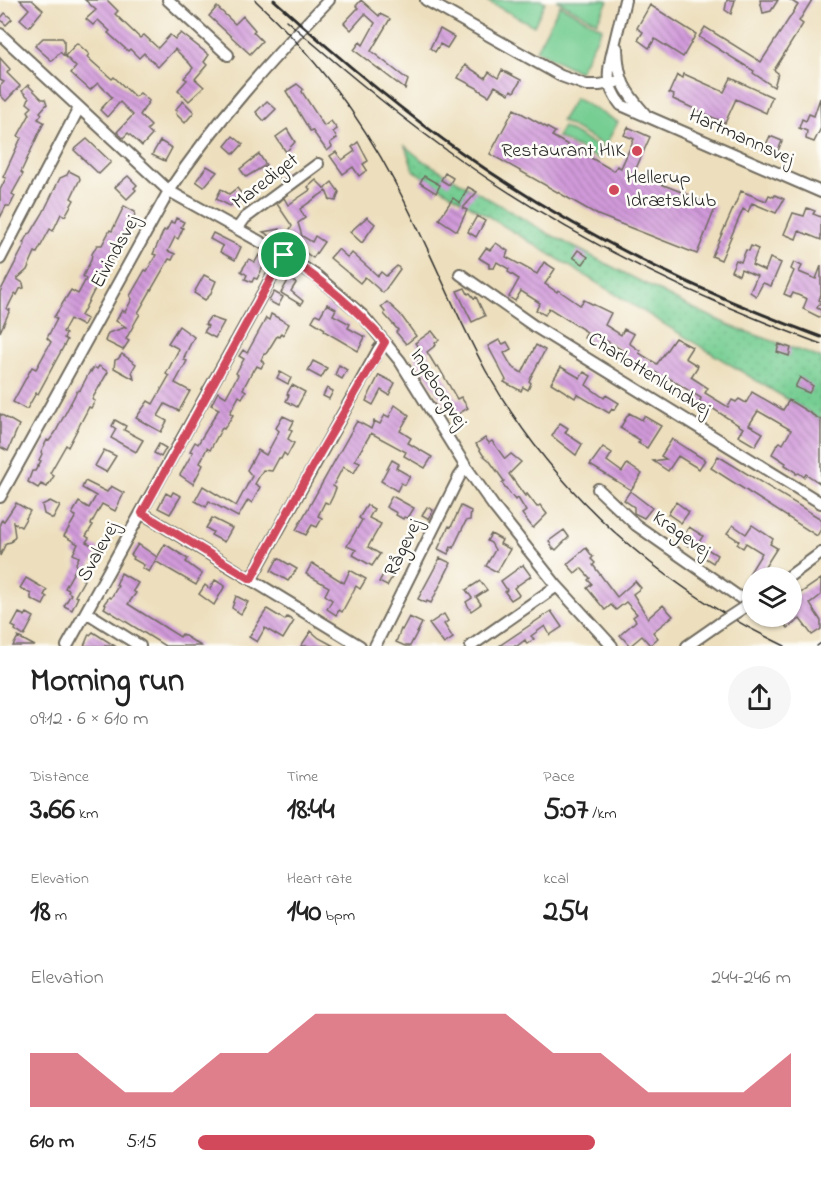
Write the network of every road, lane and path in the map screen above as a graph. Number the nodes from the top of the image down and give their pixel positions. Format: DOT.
graph roads {
  1 [pos="168,0"];
  2 [pos="328,0"];
  3 [pos="426,0"];
  4 [pos="625,0"];
  5 [pos="0,34"];
  6 [pos="616,38"];
  7 [pos="228,55"];
  8 [pos="621,81"];
  9 [pos="609,84"];
  10 [pos="79,108"];
  11 [pos="647,116"];
  12 [pos="318,164"];
  13 [pos="169,192"];
  14 [pos="821,192"];
  15 [pos="237,229"];
  16 [pos="284,255"];
  17 [pos="0,259"];
  18 [pos="460,274"];
  19 [pos="385,342"];
  20 [pos="466,468"];
  21 [pos="598,489"];
  22 [pos="0,497"];
  23 [pos="821,503"];
  24 [pos="142,513"];
  25 [pos="821,553"];
  26 [pos="802,567"];
  27 [pos="251,579"];
  28 [pos="557,586"];
  29 [pos="742,597"];
  30 [pos="742,609"];
  31 [pos="86,612"];
  32 [pos="67,646"];
  33 [pos="140,646"];
  34 [pos="360,646"];
  35 [pos="375,646"];
  36 [pos="471,646"];
  37 [pos="612,646"];
  38 [pos="687,646"];
  1 -- 7 [label="street"];
  2 -- 13 [label="street, Eivindsvej"];
  3 -- 9 [label="street"];
  4 -- 6 [label="street"];
  5 -- 10 [label="street, Ingeborgvej"];
  6 -- 8 [label="street, Hartmannsvej"];
  6 -- 9 [label="street"];
  8 -- 9 [label="street"];
  8 -- 11 [label="street, Hartmannsvej"];
  9 -- 11 [label="street, Hartmannsvej"];
  10 -- 13 [label="street, Ingeborgvej"];
  10 -- 17 [label="street"];
  11 -- 14 [label="street, Hartmannsvej"];
  12 -- 15 [label="street, Marediget"];
  13 -- 15 [label="street, Ingeborgvej"];
  13 -- 22 [label="street, Eivindsvej"];
  15 -- 16 [label="street, Ingeborgvej"];
  16 -- 19 [label="street, Ingeborgvej"];
  16 -- 24 [label="street, Svalevej"];
  18 -- 23 [label="street, Charlottenlundvej"];
  19 -- 20 [label="street, Ingeborgvej"];
  19 -- 27 [label="street"];
  20 -- 28 [label="street, Ingeborgvej"];
  20 -- 35 [label="street, Rågevej"];
  21 -- 29 [label="street, Kragevej"];
  24 -- 27 [label="street"];
  24 -- 31 [label="street, Svalevej"];
  25 -- 26 [label="street"];
  27 -- 34 [label="street"];
  28 -- 36 [label="street"];
  28 -- 37 [label="street, Ingeborgvej"];
  30 -- 38 [label="street, bridge"];
  31 -- 32 [label="street, Svalevej"];
  31 -- 33 [label="street"];
}
